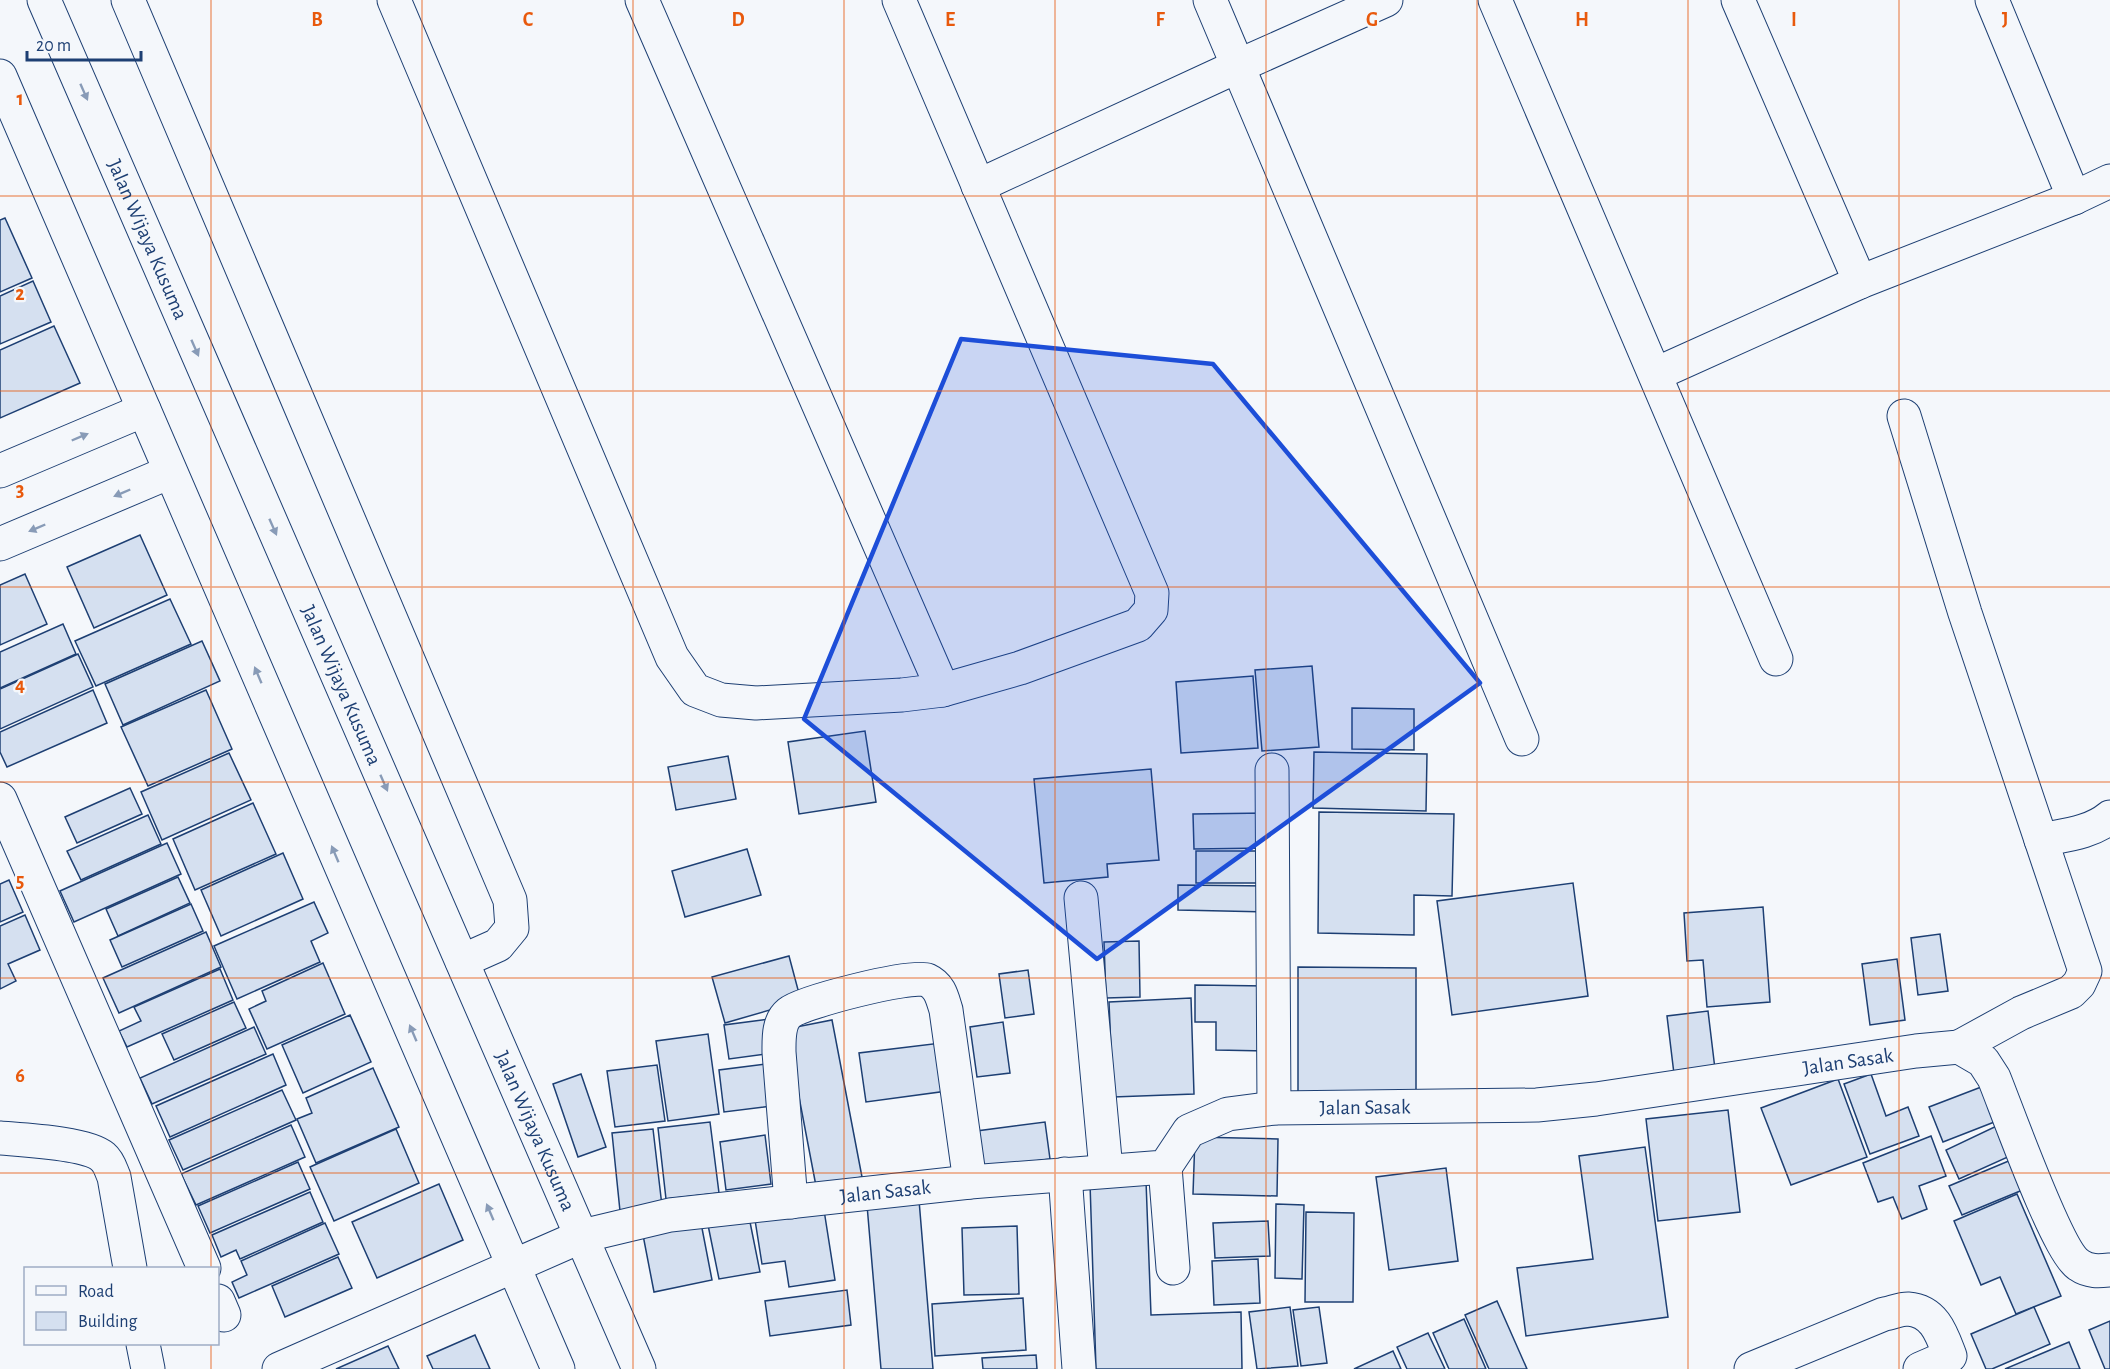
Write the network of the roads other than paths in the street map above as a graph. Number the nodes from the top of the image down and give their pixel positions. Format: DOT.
graph roads {
  1 [pos="44,0"];
  2 [pos="128,0"];
  3 [pos="394,0"];
  4 [pos="642,0"];
  5 [pos="899,0"];
  6 [pos="1210,0"];
  7 [pos="1386,0"];
  8 [pos="1495,0"];
  9 [pos="1738,0"];
  10 [pos="1992,0"];
  11 [pos="1238,66"];
  12 [pos="0,76"];
  13 [pos="2110,181"];
  14 [pos="978,186"];
  15 [pos="2074,198"];
  16 [pos="1860,282"];
  17 [pos="1656,374"];
  18 [pos="144,410"];
  19 [pos="1904,416"];
  20 [pos="0,471"];
  21 [pos="170,472"];
  22 [pos="0,544"];
  23 [pos="1776,659"];
  24 [pos="943,690"];
  25 [pos="1522,740"];
  26 [pos="1272,770"];
  27 [pos="0,799"];
  28 [pos="2110,817"];
  29 [pos="2042,840"];
  30 [pos="1081,898"];
  31 [pos="462,961"];
  32 [pos="1959,1047"];
  33 [pos="1274,1108"];
  34 [pos="0,1138"];
  35 [pos="1106,1170"];
  36 [pos="1065,1174"];
  37 [pos="1166,1176"];
  38 [pos="970,1182"];
  39 [pos="791,1202"];
  40 [pos="582,1236"];
  41 [pos="514,1266"];
  42 [pos="130,1267"];
  43 [pos="203,1267"];
  44 [pos="1173,1269"];
  45 [pos="2110,1270"];
  46 [pos="143,1345"];
  47 [pos="1953,1363"];
  48 [pos="148,1369"];
  49 [pos="279,1369"];
  50 [pos="558,1369"];
  51 [pos="639,1369"];
  52 [pos="1079,1369"];
  53 [pos="1751,1369"];
  54 [pos="1920,1369"];
  1 -- 31 [label="street, Jalan Wijaya Kusuma, one-way"];
  2 -- 31 [label="street"];
  3 -- 24 [label="street"];
  4 -- 24 [label="street"];
  5 -- 14 [label="street"];
  6 -- 11 [label="street"];
  7 -- 11 [label="street"];
  8 -- 17 [label="street"];
  9 -- 16 [label="street"];
  10 -- 15 [label="street"];
  11 -- 14 [label="street"];
  11 -- 25 [label="street"];
  12 -- 18 [label="street"];
  13 -- 15 [label="street"];
  14 -- 24 [label="street"];
  15 -- 16 [label="street"];
  16 -- 17 [label="street"];
  17 -- 23 [label="street"];
  20 -- 18 [label="street, one-way"];
  18 -- 21 [label="street"];
  19 -- 29 [label="street"];
  21 -- 22 [label="street, one-way"];
  41 -- 21 [label="street, one-way"];
  26 -- 33 [label="street"];
  27 -- 43 [label="street"];
  28 -- 29 [label="street"];
  29 -- 32 [label="street"];
  30 -- 35 [label="street"];
  31 -- 40 [label="street, Jalan Wijaya Kusuma"];
  32 -- 33 [label="street, Jalan Sasak"];
  32 -- 45 [label="street"];
  33 -- 37 [label="street, Jalan Sasak"];
  34 -- 42 [label="street"];
  35 -- 36 [label="street, Jalan Sasak"];
  35 -- 37 [label="street, Jalan Sasak"];
  36 -- 38 [label="street, Jalan Sasak"];
  36 -- 52 [label="street"];
  37 -- 44 [label="street"];
  38 -- 39 [label="street, Jalan Sasak"];
  38 -- 39 [label="street"];
  39 -- 40 [label="street, Jalan Sasak"];
  40 -- 41 [label="street, Jalan Sasak"];
  40 -- 51 [label="street, Jalan Wijaya Kusuma"];
  41 -- 49 [label="street, Jalan Sasak"];
  41 -- 50 [label="street"];
  46 -- 48 [label="street"];
  47 -- 53 [label="street"];
  47 -- 54 [label="street"];
}
